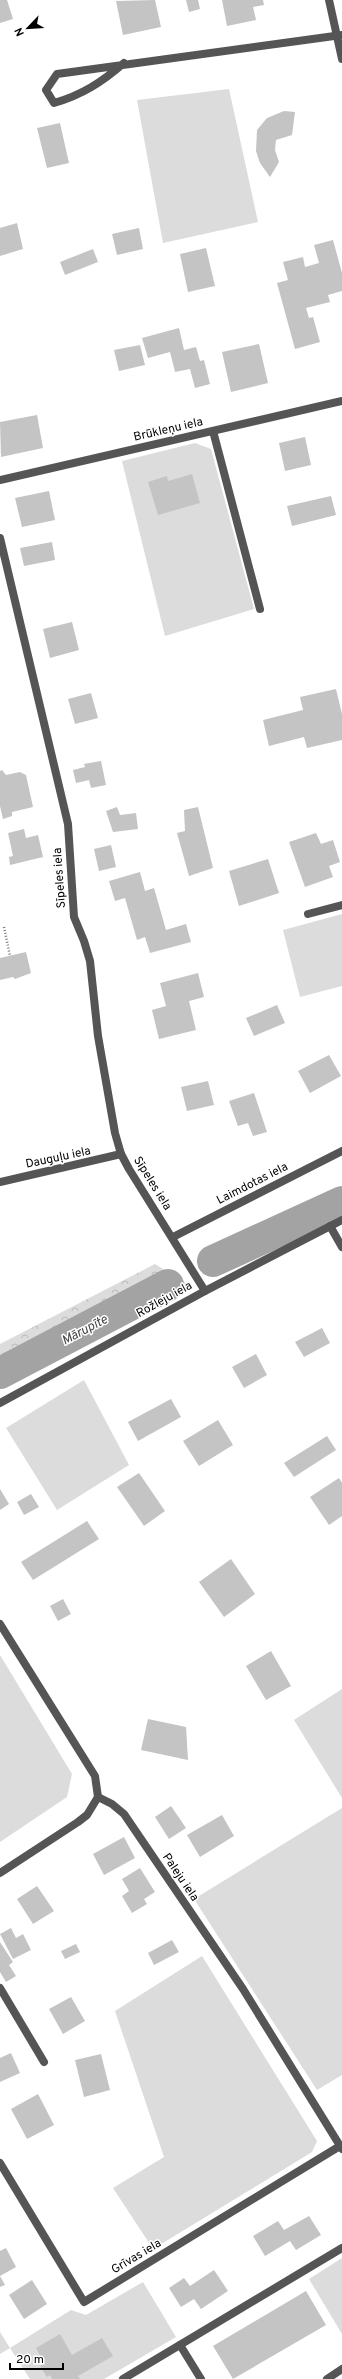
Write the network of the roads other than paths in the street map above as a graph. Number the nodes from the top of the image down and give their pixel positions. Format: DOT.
graph roads {
  1 [pos="329,0"];
  2 [pos="339,35"];
  3 [pos="342,59"];
  4 [pos="124,63"];
  5 [pos="342,402"];
  6 [pos="213,431"];
  7 [pos="0,480"];
  8 [pos="0,538"];
  9 [pos="260,609"];
  10 [pos="342,904"];
  11 [pos="308,914"];
  12 [pos="342,1151"];
  13 [pos="122,1154"];
  14 [pos="0,1182"];
  15 [pos="342,1220"];
  16 [pos="330,1226"];
  17 [pos="173,1237"];
  18 [pos="342,1247"];
  19 [pos="205,1291"];
  20 [pos="0,1402"];
  21 [pos="0,1624"];
  22 [pos="98,1797"];
  23 [pos="0,1873"];
  24 [pos="0,1988"];
  25 [pos="44,2062"];
  26 [pos="341,2148"];
  27 [pos="0,2163"];
  28 [pos="342,2248"];
  29 [pos="180,2344"];
  30 [pos="342,2369"];
  31 [pos="123,2379"];
  32 [pos="201,2379"];
  33 [pos="327,2379"];
  1 -- 2 [label="street"];
  2 -- 3 [label="street"];
  2 -- 4 [label="street"];
  4 -- 4 [label="street"];
  5 -- 6 [label="street, Brūkleņu iela"];
  6 -- 7 [label="street, Brūkleņu iela"];
  6 -- 9 [label="street"];
  8 -- 13 [label="street, Sīpeles iela"];
  10 -- 11 [label="street"];
  12 -- 17 [label="street, Laimdotas iela"];
  13 -- 14 [label="street, Dauguļu iela"];
  13 -- 17 [label="street, Sīpeles iela"];
  15 -- 16 [label="street, Rožleju iela"];
  16 -- 18 [label="street"];
  16 -- 19 [label="street, Rožleju iela"];
  17 -- 19 [label="street, Sīpeles iela"];
  19 -- 20 [label="street, Rožleju iela"];
  21 -- 22 [label="street"];
  22 -- 23 [label="street"];
  22 -- 26 [label="street, Paleju iela"];
  24 -- 25 [label="street"];
  26 -- 27 [label="street, Grīvas iela"];
  28 -- 29 [label="street"];
  29 -- 31 [label="street"];
  29 -- 32 [label="street"];
  30 -- 33 [label="street"];
}
